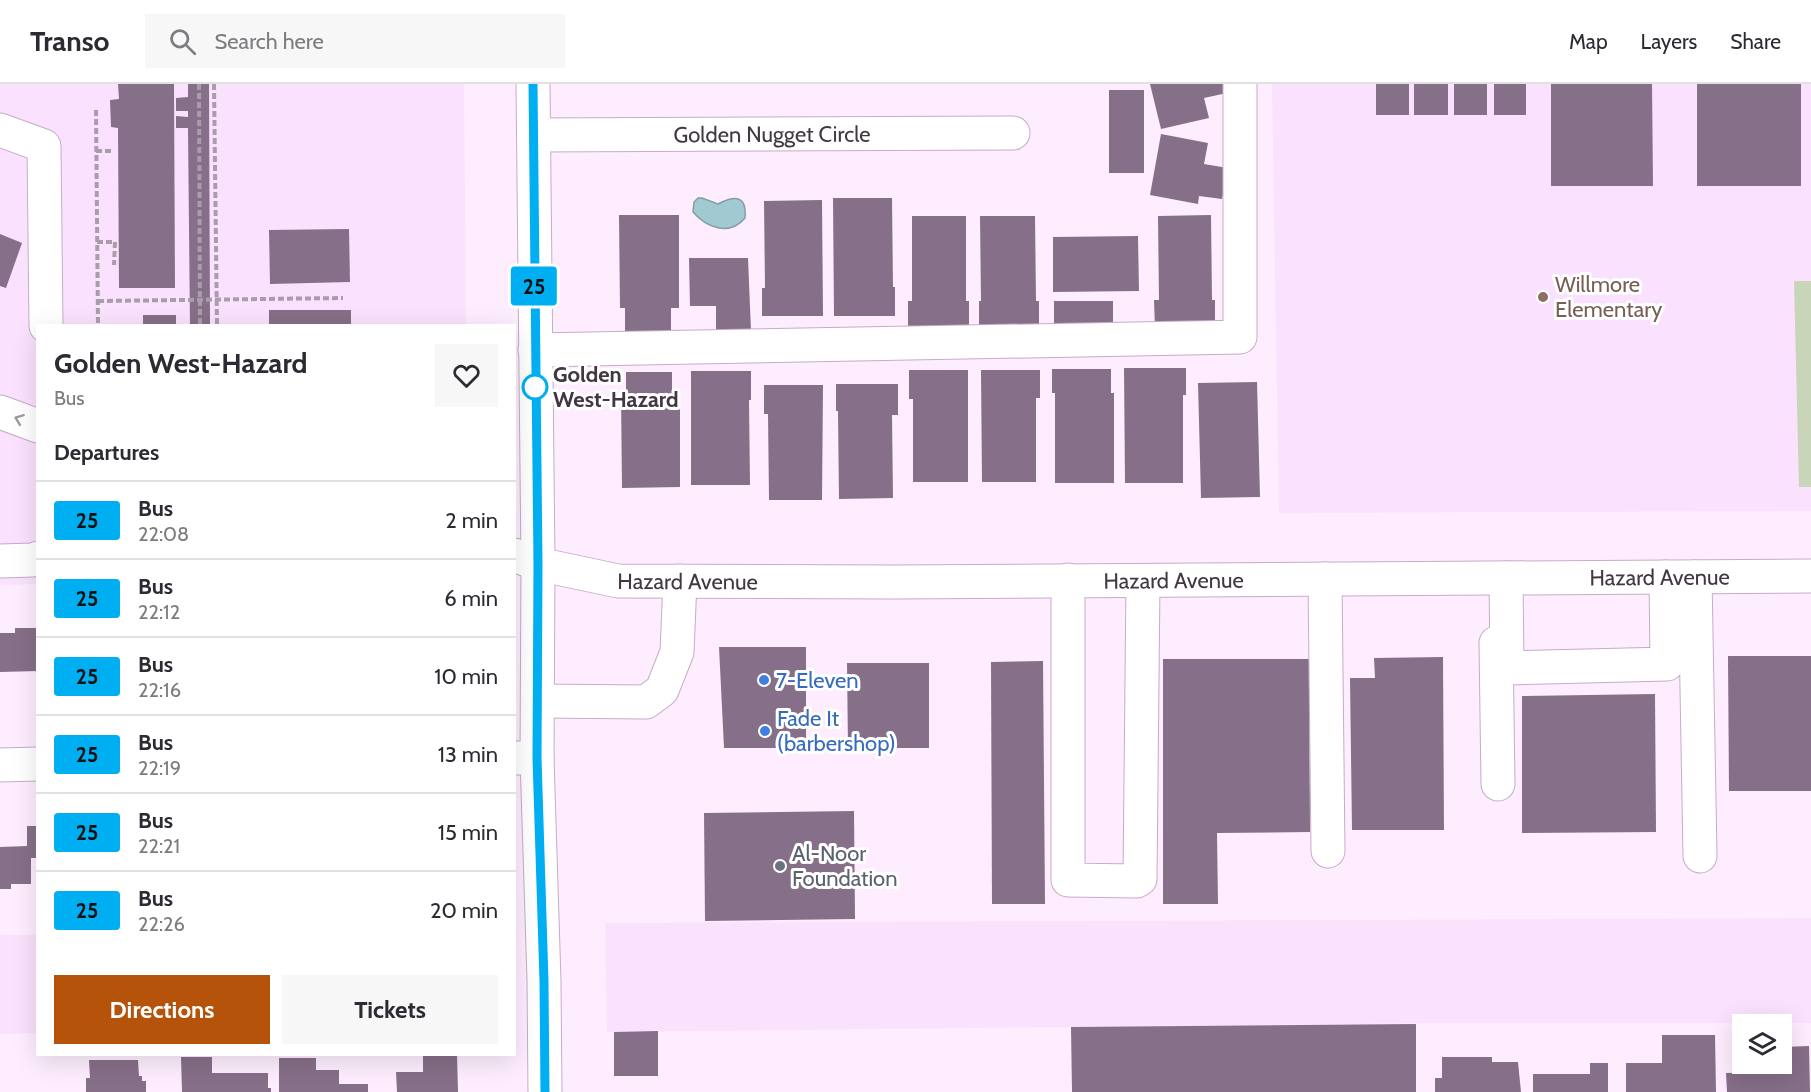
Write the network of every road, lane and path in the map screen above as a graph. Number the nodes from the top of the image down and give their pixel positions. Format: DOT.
graph roads {
  1 [pos="199,84"];
  2 [pos="214,84"];
  3 [pos="533,84"];
  4 [pos="1240,84"];
  5 [pos="96,110"];
  6 [pos="0,130"];
  7 [pos="1013,133"];
  8 [pos="534,135"];
  9 [pos="96,151"];
  10 [pos="114,151"];
  11 [pos="97,242"];
  12 [pos="114,265"];
  13 [pos="343,298"];
  14 [pos="200,300"];
  15 [pos="217,300"];
  16 [pos="98,302"];
  17 [pos="46,324"];
  18 [pos="98,324"];
  19 [pos="200,324"];
  20 [pos="217,324"];
  21 [pos="535,350"];
  22 [pos="0,412"];
  23 [pos="36,425"];
  24 [pos="36,559"];
  25 [pos="526,559"];
  26 [pos="0,561"];
  27 [pos="1811,576"];
  28 [pos="1680,577"];
  29 [pos="1500,578"];
  30 [pos="1325,579"];
  31 [pos="1068,580"];
  32 [pos="680,581"];
  33 [pos="1143,581"];
  34 [pos="538,701"];
  35 [pos="526,758"];
  36 [pos="36,764"];
  37 [pos="0,765"];
  38 [pos="1498,784"];
  39 [pos="1328,851"];
  40 [pos="1700,856"];
  41 [pos="545,1092"];
  1 -- 14 [label="path"];
  2 -- 15 [label="path"];
  3 -- 8 [label="street"];
  4 -- 21 [label="street"];
  5 -- 9 [label="path"];
  6 -- 17 [label="street"];
  7 -- 8 [label="street, Golden Nugget Circle"];
  8 -- 21 [label="street"];
  9 -- 10 [label="path"];
  9 -- 11 [label="path"];
  11 -- 12 [label="path"];
  11 -- 16 [label="path"];
  13 -- 15 [label="path"];
  14 -- 15 [label="path"];
  14 -- 16 [label="path"];
  14 -- 19 [label="path"];
  15 -- 20 [label="path"];
  16 -- 18 [label="path"];
  21 -- 25 [label="street"];
  23 -- 22 [label="street, one-way"];
  24 -- 26 [label="street"];
  25 -- 32 [label="street, Hazard Avenue"];
  25 -- 34 [label="street"];
  27 -- 28 [label="street, Hazard Avenue"];
  28 -- 29 [label="street, Hazard Avenue"];
  28 -- 29 [label="street"];
  28 -- 40 [label="street"];
  29 -- 30 [label="street, Hazard Avenue"];
  29 -- 38 [label="street"];
  30 -- 33 [label="street, Hazard Avenue"];
  30 -- 39 [label="street"];
  31 -- 32 [label="street, Hazard Avenue"];
  31 -- 33 [label="street, Hazard Avenue"];
  31 -- 33 [label="street"];
  32 -- 34 [label="street"];
  34 -- 35 [label="street"];
  35 -- 41 [label="street"];
  36 -- 37 [label="street"];
}
